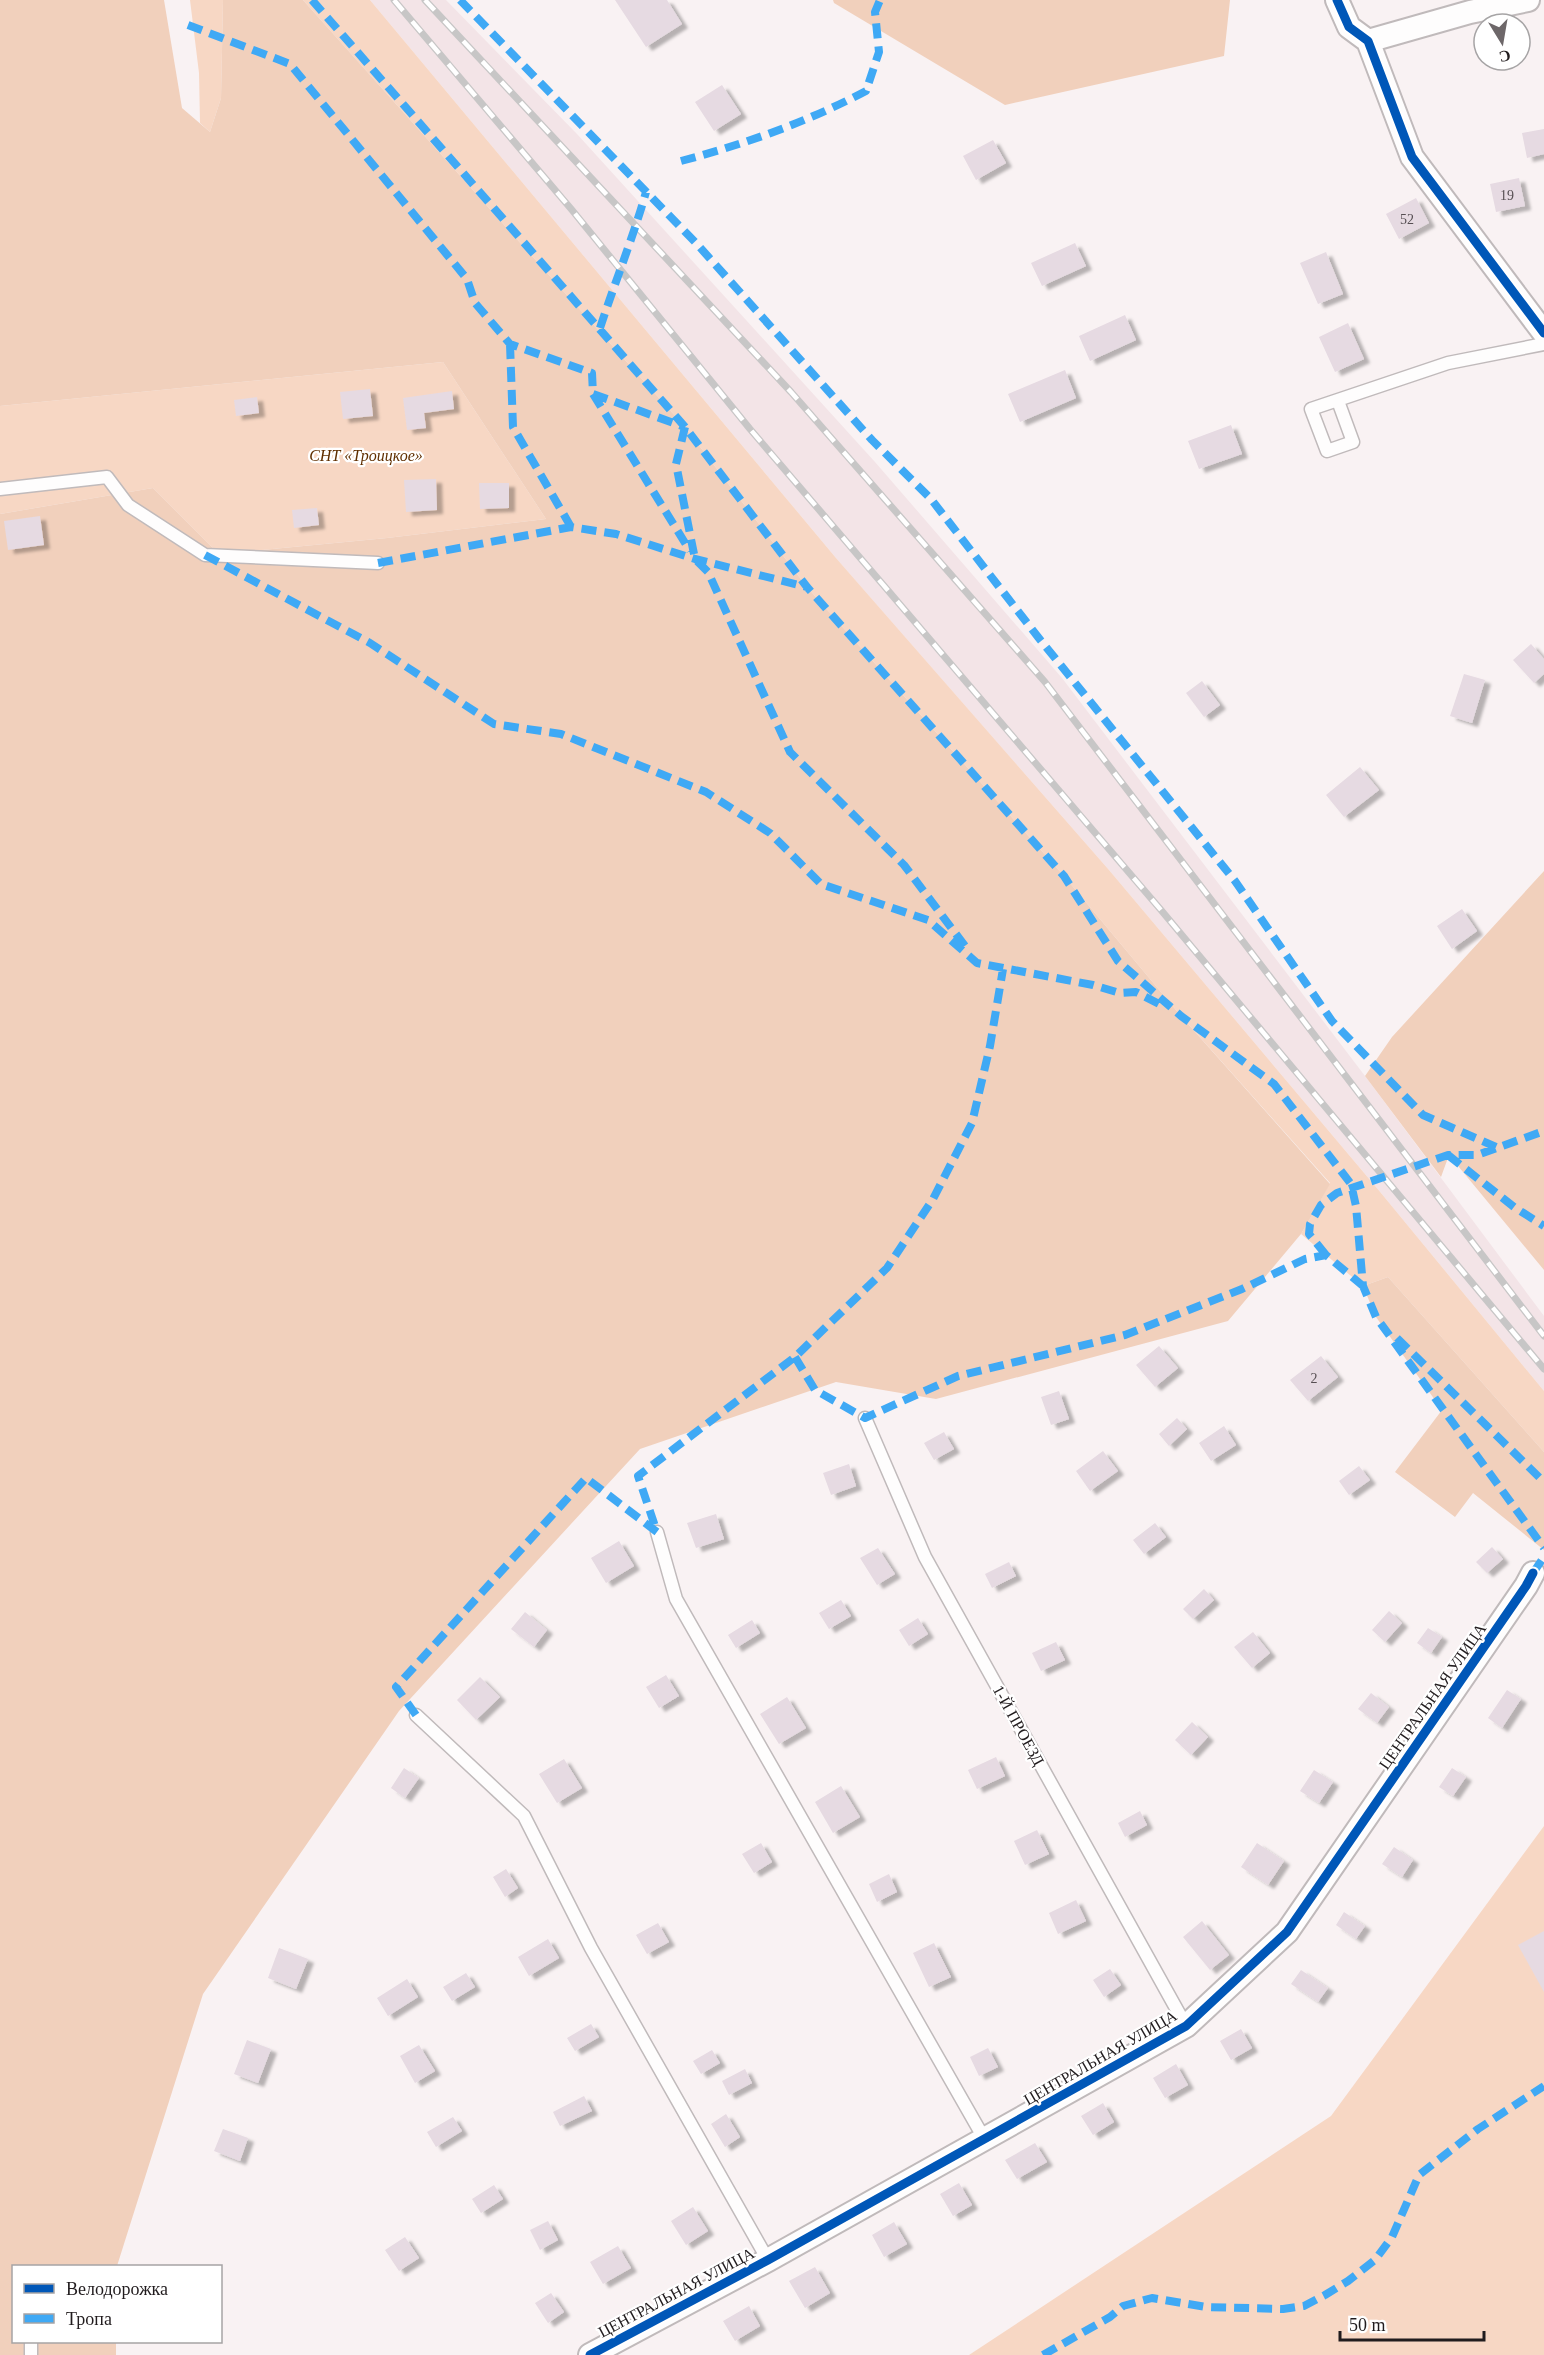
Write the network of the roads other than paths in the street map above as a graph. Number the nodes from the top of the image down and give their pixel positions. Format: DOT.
graph roads {
  1 [pos="1337,0"];
  2 [pos="1528,0"];
  3 [pos="1368,41"];
  4 [pos="1544,333"];
  5 [pos="1544,344"];
  6 [pos="1338,401"];
  7 [pos="0,489"];
  8 [pos="378,563"];
  9 [pos="865,1418"];
  10 [pos="657,1532"];
  11 [pos="1533,1573"];
  12 [pos="416,1715"];
  13 [pos="1186,2026"];
  14 [pos="985,2140"];
  15 [pos="768,2260"];
  16 [pos="590,2355"];
  1 -- 3 [label="street"];
  2 -- 3 [label="street"];
  3 -- 4 [label="street"];
  5 -- 6 [label="lane"];
  6 -- 6 [label="lane"];
  7 -- 8 [label="lane"];
  9 -- 13 [label="lane, 1-Й ПРОЕЗД"];
  10 -- 14 [label="lane"];
  11 -- 13 [label="street, ЦЕНТРАЛЬНАЯ УЛИЦА"];
  12 -- 15 [label="lane"];
  13 -- 14 [label="street, ЦЕНТРАЛЬНАЯ УЛИЦА"];
  14 -- 15 [label="street, ЦЕНТРАЛЬНАЯ УЛИЦА"];
  15 -- 16 [label="street, ЦЕНТРАЛЬНАЯ УЛИЦА"];
}
